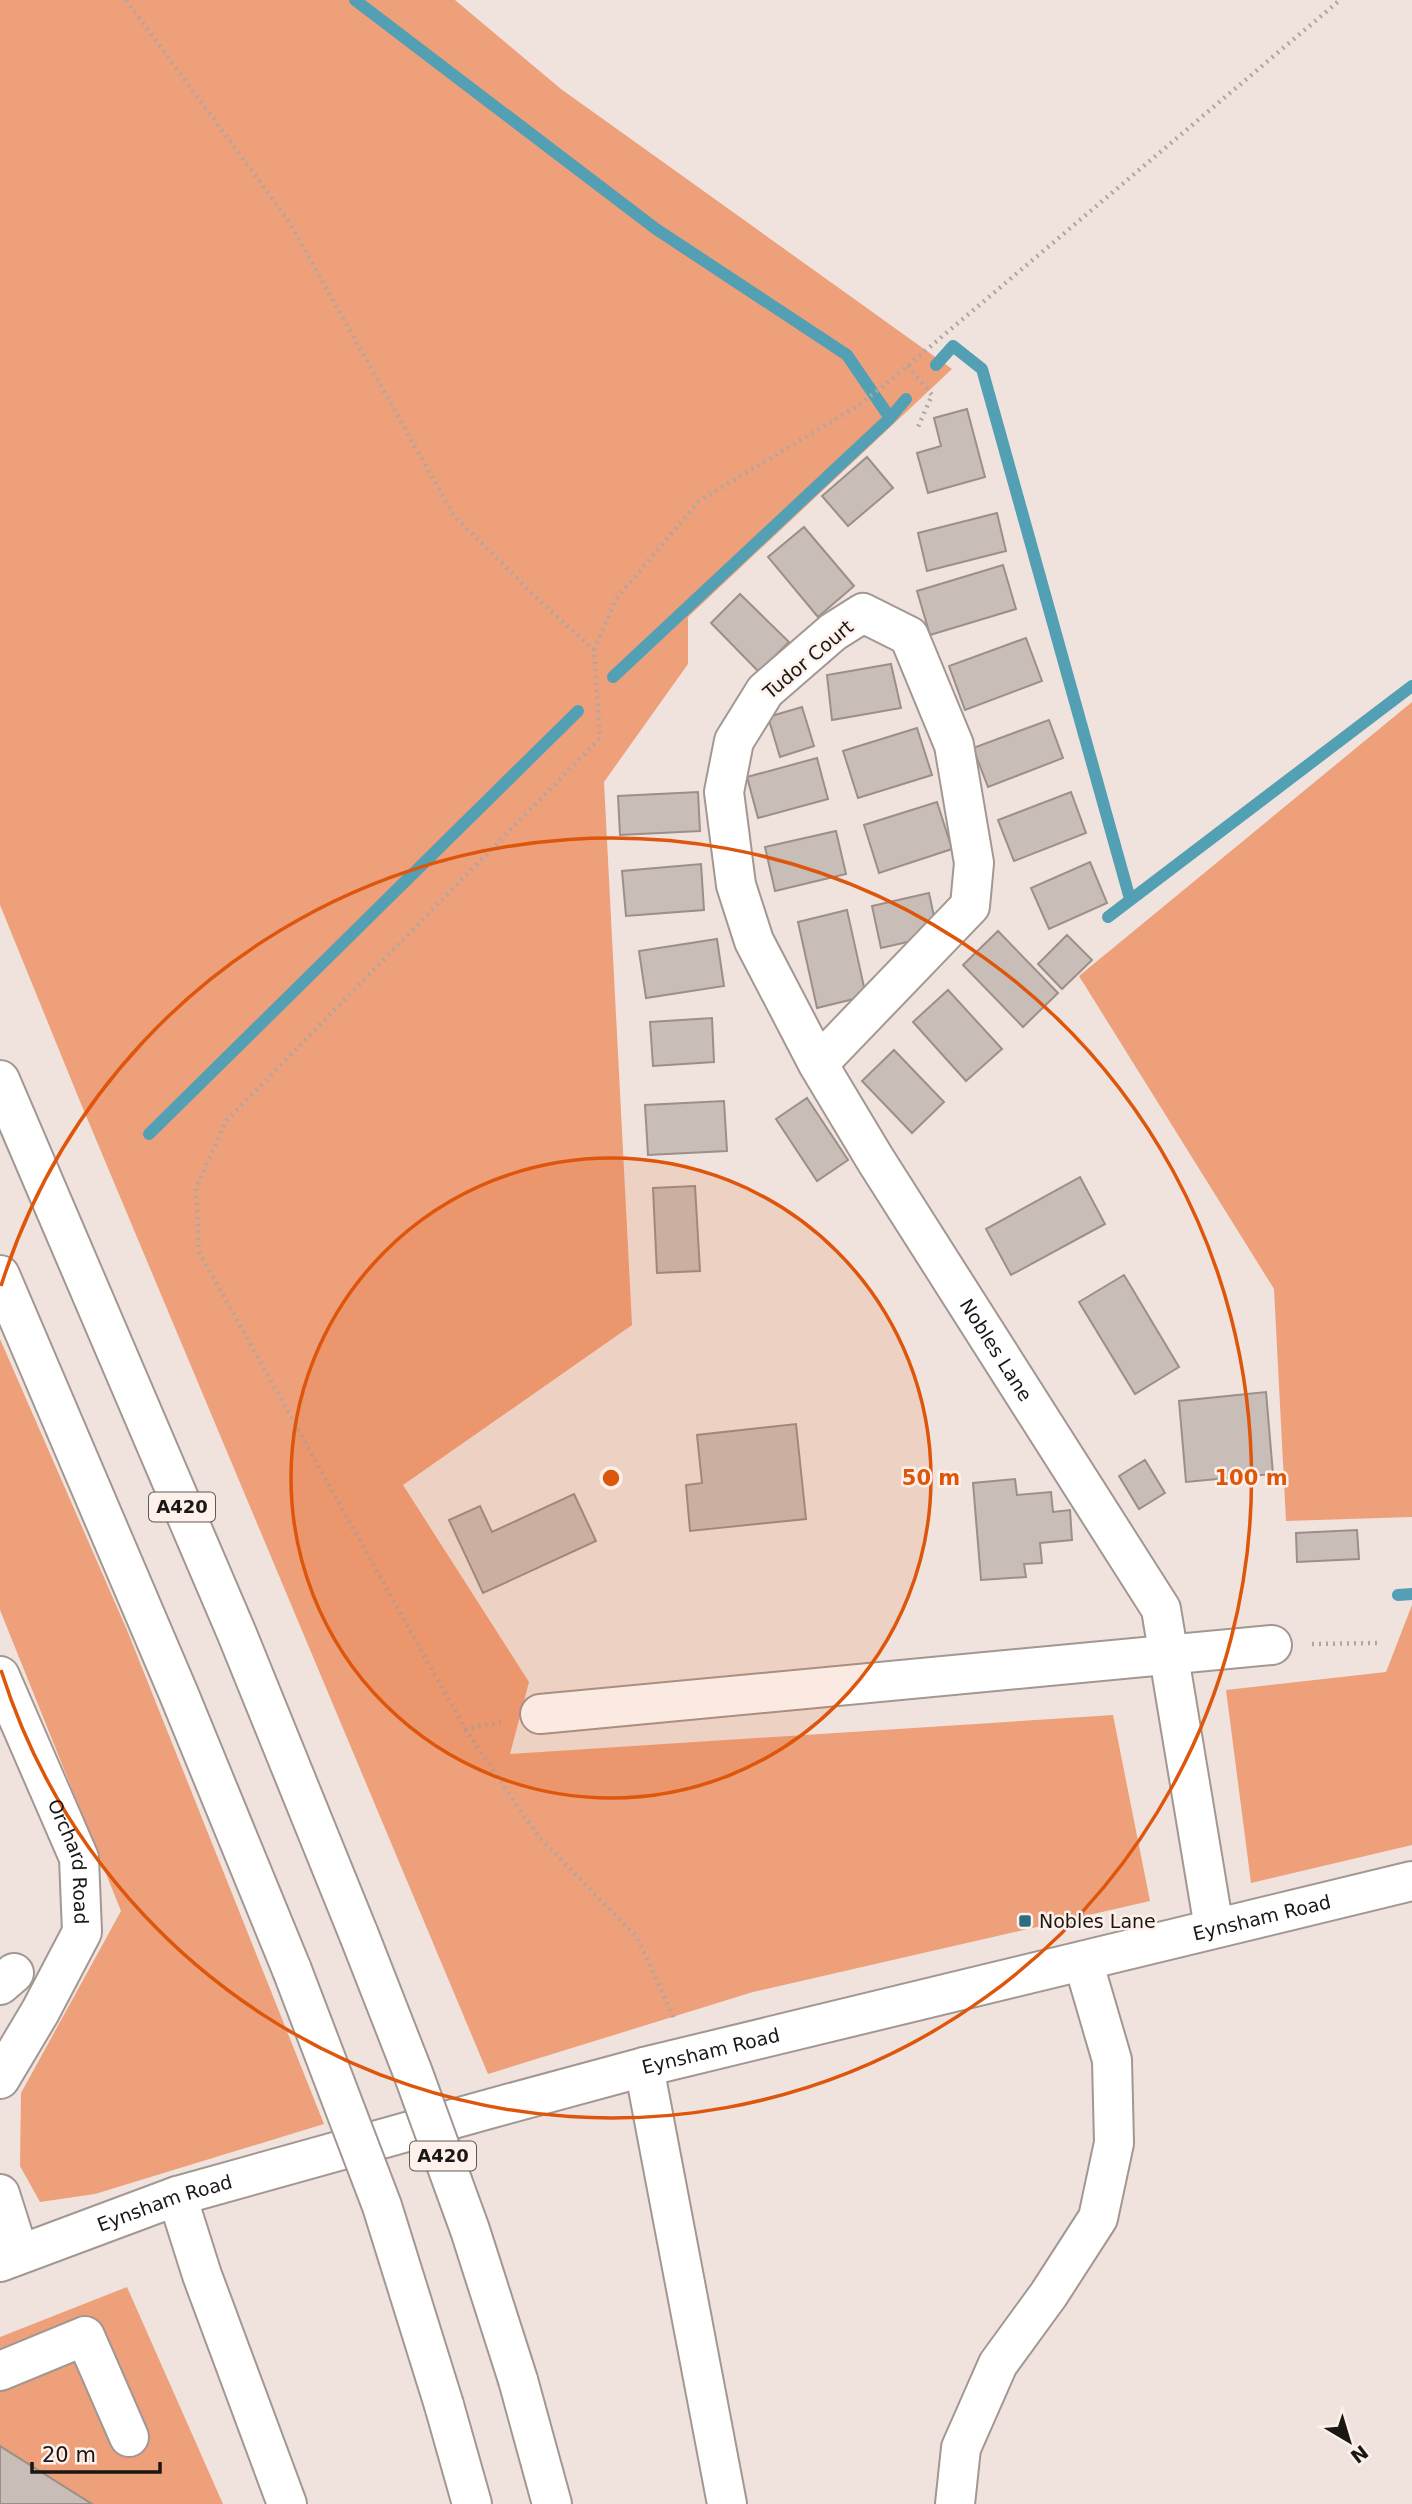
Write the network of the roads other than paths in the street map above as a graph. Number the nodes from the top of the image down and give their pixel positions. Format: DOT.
graph roads {
  1 [pos="818,1064"];
  2 [pos="0,1080"];
  3 [pos="875,1158"];
  4 [pos="0,1275"];
  5 [pos="1272,1645"];
  6 [pos="1167,1655"];
  7 [pos="0,1676"];
  8 [pos="540,1714"];
  9 [pos="1412,1881"];
  10 [pos="1214,1928"];
  11 [pos="1083,1961"];
  12 [pos="644,2067"];
  13 [pos="0,2079"];
  14 [pos="0,2194"];
  15 [pos="177,2196"];
  16 [pos="9,2258"];
  17 [pos="0,2371"];
  18 [pos="129,2437"];
  19 [pos="287,2504"];
  20 [pos="472,2504"];
  21 [pos="552,2504"];
  22 [pos="727,2504"];
  23 [pos="956,2504"];
  1 -- 1 [label="main road, Tudor Court"];
  1 -- 3 [label="main road, Tudor Court"];
  2 -- 21 [label="main road, A420, bridge"];
  3 -- 6 [label="main road, Nobles Lane"];
  4 -- 20 [label="main road, bridge"];
  5 -- 6 [label="main road"];
  6 -- 8 [label="main road"];
  6 -- 10 [label="main road, Nobles Lane"];
  7 -- 13 [label="main road, Orchard Road"];
  9 -- 10 [label="main road, Eynsham Road"];
  10 -- 11 [label="main road, Eynsham Road"];
  11 -- 12 [label="main road, Eynsham Road"];
  11 -- 23 [label="main road"];
  12 -- 15 [label="main road, Eynsham Road"];
  12 -- 22 [label="main road"];
  14 -- 16 [label="main road, Eynsham Road"];
  15 -- 16 [label="main road, Eynsham Road"];
  15 -- 19 [label="main road"];
  17 -- 18 [label="main road"];
}
